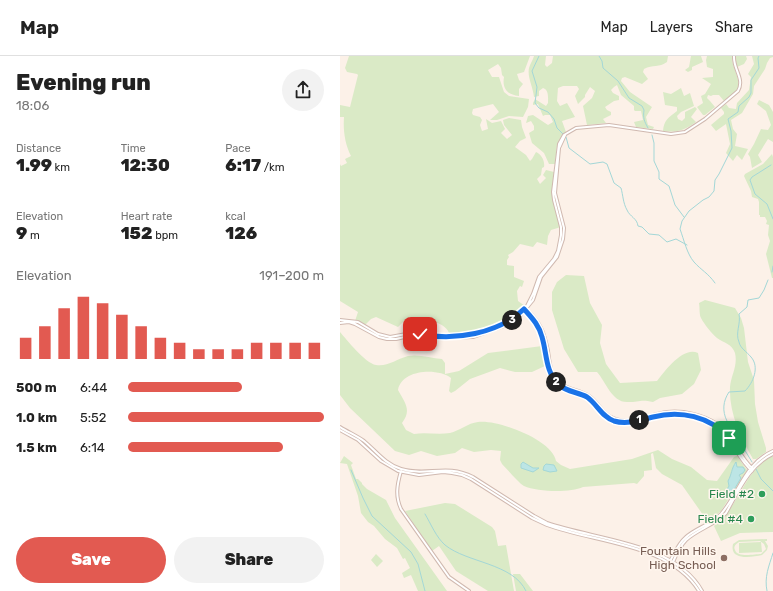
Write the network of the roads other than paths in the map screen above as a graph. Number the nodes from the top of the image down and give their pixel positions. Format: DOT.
graph roads {
  1 [pos="734,56"];
  2 [pos="525,310"];
  3 [pos="340,320"];
  4 [pos="340,324"];
  5 [pos="340,428"];
  6 [pos="773,451"];
  7 [pos="773,454"];
  8 [pos="751,469"];
  9 [pos="402,471"];
  10 [pos="671,563"];
  11 [pos="469,591"];
  12 [pos="699,591"];
  13 [pos="702,591"];
  1 -- 2 [label="street"];
  2 -- 3 [label="street"];
  2 -- 4 [label="street"];
  2 -- 8 [label="street"];
  5 -- 9 [label="street"];
  6 -- 8 [label="street"];
  7 -- 8 [label="street"];
  8 -- 10 [label="street"];
  9 -- 10 [label="street"];
  9 -- 11 [label="street"];
  10 -- 12 [label="street"];
  10 -- 13 [label="street"];
}
